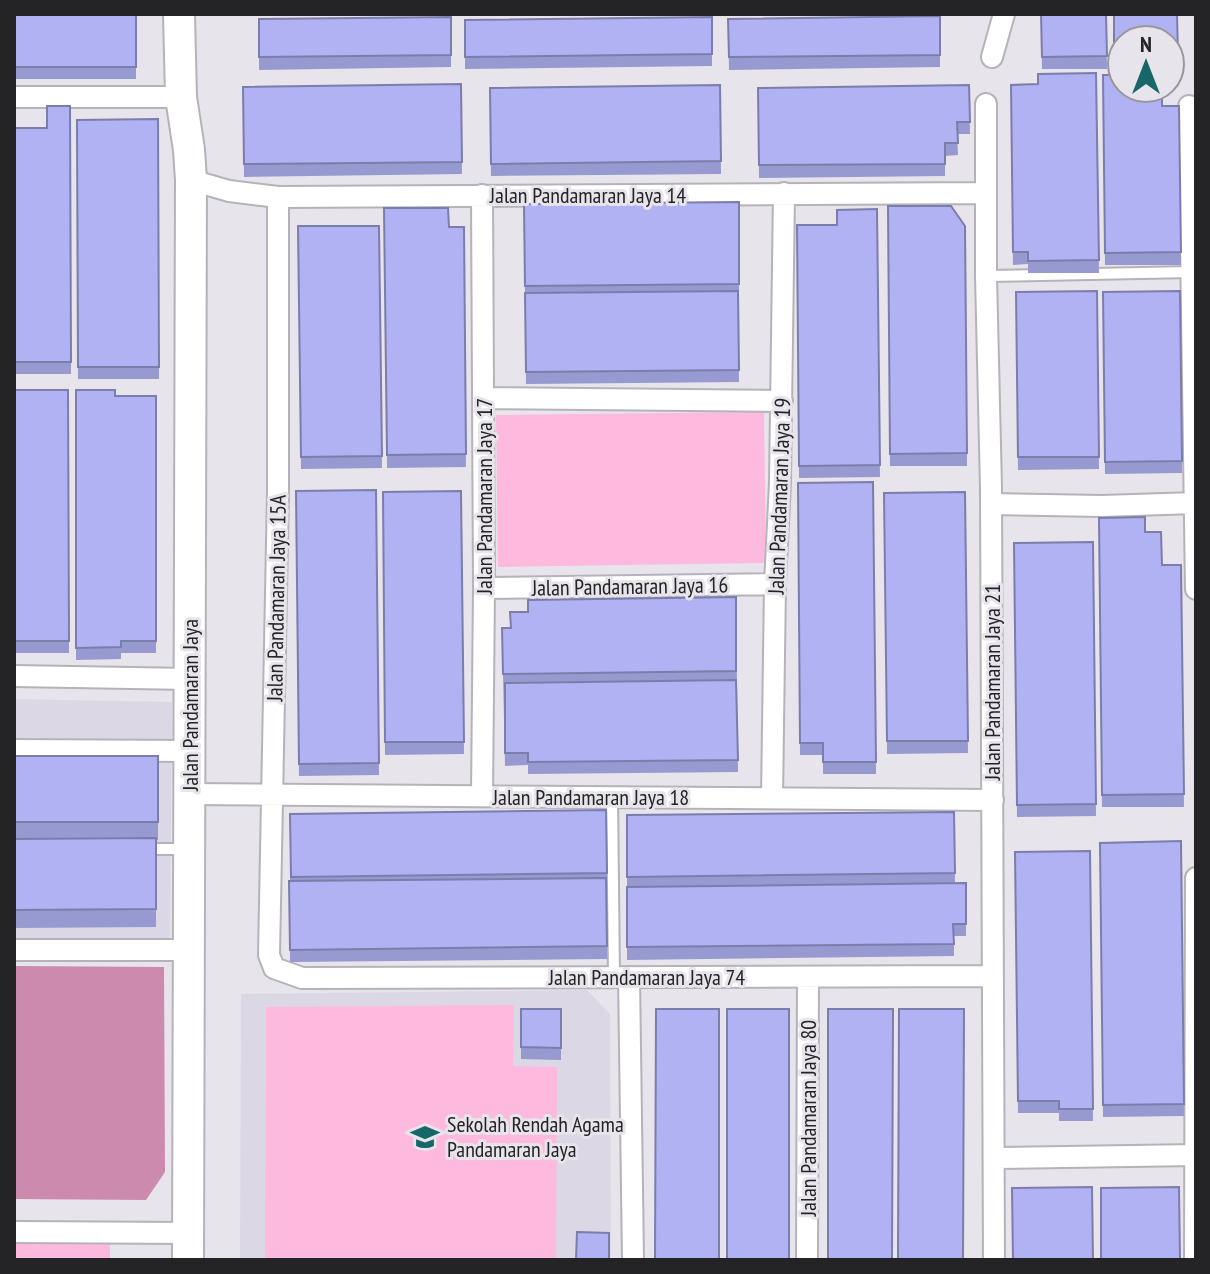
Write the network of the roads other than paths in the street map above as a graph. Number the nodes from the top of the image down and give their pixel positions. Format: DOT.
graph roads {
  1 [pos="179,14"];
  2 [pos="1004,14"];
  3 [pos="992,57"];
  4 [pos="14,97"];
  5 [pos="181,97"];
  6 [pos="986,104"];
  7 [pos="1189,106"];
  8 [pos="190,165"];
  9 [pos="784,193"];
  10 [pos="986,193"];
  11 [pos="482,195"];
  12 [pos="278,197"];
  13 [pos="1192,272"];
  14 [pos="986,276"];
  15 [pos="484,398"];
  16 [pos="782,401"];
  17 [pos="1195,503"];
  18 [pos="991,504"];
  19 [pos="775,584"];
  20 [pos="484,588"];
  21 [pos="1196,589"];
  22 [pos="14,676"];
  23 [pos="190,679"];
  24 [pos="14,750"];
  25 [pos="190,751"];
  26 [pos="190,794"];
  27 [pos="272,795"];
  28 [pos="482,796"];
  29 [pos="612,797"];
  30 [pos="772,798"];
  31 [pos="993,800"];
  32 [pos="126,849"];
  33 [pos="190,849"];
  34 [pos="1196,878"];
  35 [pos="1196,949"];
  36 [pos="14,950"];
  37 [pos="189,950"];
  38 [pos="993,976"];
  39 [pos="622,977"];
  40 [pos="808,977"];
  41 [pos="302,978"];
  42 [pos="1195,1155"];
  43 [pos="994,1158"];
  44 [pos="14,1232"];
  45 [pos="188,1247"];
  46 [pos="633,1260"];
  47 [pos="807,1260"];
  48 [pos="994,1260"];
  49 [pos="1195,1260"];
  1 -- 5 [label="main road, Jalan Pandamaran Jaya"];
  2 -- 3 [label="street"];
  4 -- 5 [label="street"];
  5 -- 8 [label="main road, Jalan Pandamaran Jaya"];
  6 -- 10 [label="street, Jalan Pandamaran Jaya 21"];
  7 -- 13 [label="street"];
  8 -- 12 [label="street, Jalan Pandamaran Jaya 14"];
  8 -- 23 [label="main road, Jalan Pandamaran Jaya"];
  9 -- 10 [label="street, Jalan Pandamaran Jaya 14"];
  9 -- 11 [label="street, Jalan Pandamaran Jaya 14"];
  9 -- 16 [label="street, Jalan Pandamaran Jaya 19"];
  10 -- 14 [label="street, Jalan Pandamaran Jaya 21"];
  11 -- 12 [label="street, Jalan Pandamaran Jaya 14"];
  11 -- 15 [label="street, Jalan Pandamaran Jaya 17"];
  12 -- 27 [label="street, Jalan Pandamaran Jaya 15A"];
  13 -- 14 [label="lane"];
  13 -- 17 [label="street"];
  14 -- 18 [label="street, Jalan Pandamaran Jaya 21"];
  15 -- 16 [label="street"];
  15 -- 20 [label="street, Jalan Pandamaran Jaya 17"];
  16 -- 19 [label="street, Jalan Pandamaran Jaya 19"];
  17 -- 18 [label="street"];
  17 -- 21 [label="street"];
  18 -- 31 [label="street, Jalan Pandamaran Jaya 21"];
  19 -- 20 [label="street, Jalan Pandamaran Jaya 16"];
  19 -- 30 [label="street, Jalan Pandamaran Jaya 19"];
  20 -- 28 [label="street, Jalan Pandamaran Jaya 17"];
  22 -- 23 [label="street"];
  23 -- 25 [label="main road, Jalan Pandamaran Jaya"];
  24 -- 25 [label="street"];
  25 -- 26 [label="main road, Jalan Pandamaran Jaya"];
  26 -- 27 [label="street, Jalan Pandamaran Jaya 18"];
  26 -- 33 [label="main road, Jalan Pandamaran Jaya"];
  27 -- 28 [label="street, Jalan Pandamaran Jaya 18"];
  27 -- 41 [label="street, Jalan Pandamaran Jaya 15A"];
  28 -- 29 [label="street, Jalan Pandamaran Jaya 18"];
  29 -- 30 [label="street, Jalan Pandamaran Jaya 18"];
  29 -- 39 [label="lane"];
  30 -- 31 [label="street, Jalan Pandamaran Jaya 18"];
  31 -- 38 [label="street, Jalan Pandamaran Jaya 21"];
  32 -- 33 [label="lane"];
  33 -- 37 [label="main road, Jalan Pandamaran Jaya"];
  34 -- 35 [label="street"];
  35 -- 42 [label="street"];
  36 -- 37 [label="street"];
  37 -- 45 [label="main road, Jalan Pandamaran Jaya"];
  38 -- 40 [label="street, Jalan Pandamaran Jaya 74"];
  38 -- 43 [label="street, Jalan Pandamaran Jaya 21"];
  39 -- 40 [label="street, Jalan Pandamaran Jaya 74"];
  39 -- 41 [label="street, Jalan Pandamaran Jaya 74"];
  39 -- 46 [label="street"];
  40 -- 47 [label="street, Jalan Pandamaran Jaya 80"];
  42 -- 43 [label="street"];
  42 -- 49 [label="street"];
  43 -- 48 [label="street, Jalan Pandamaran Jaya 21"];
  44 -- 45 [label="street"];
}
